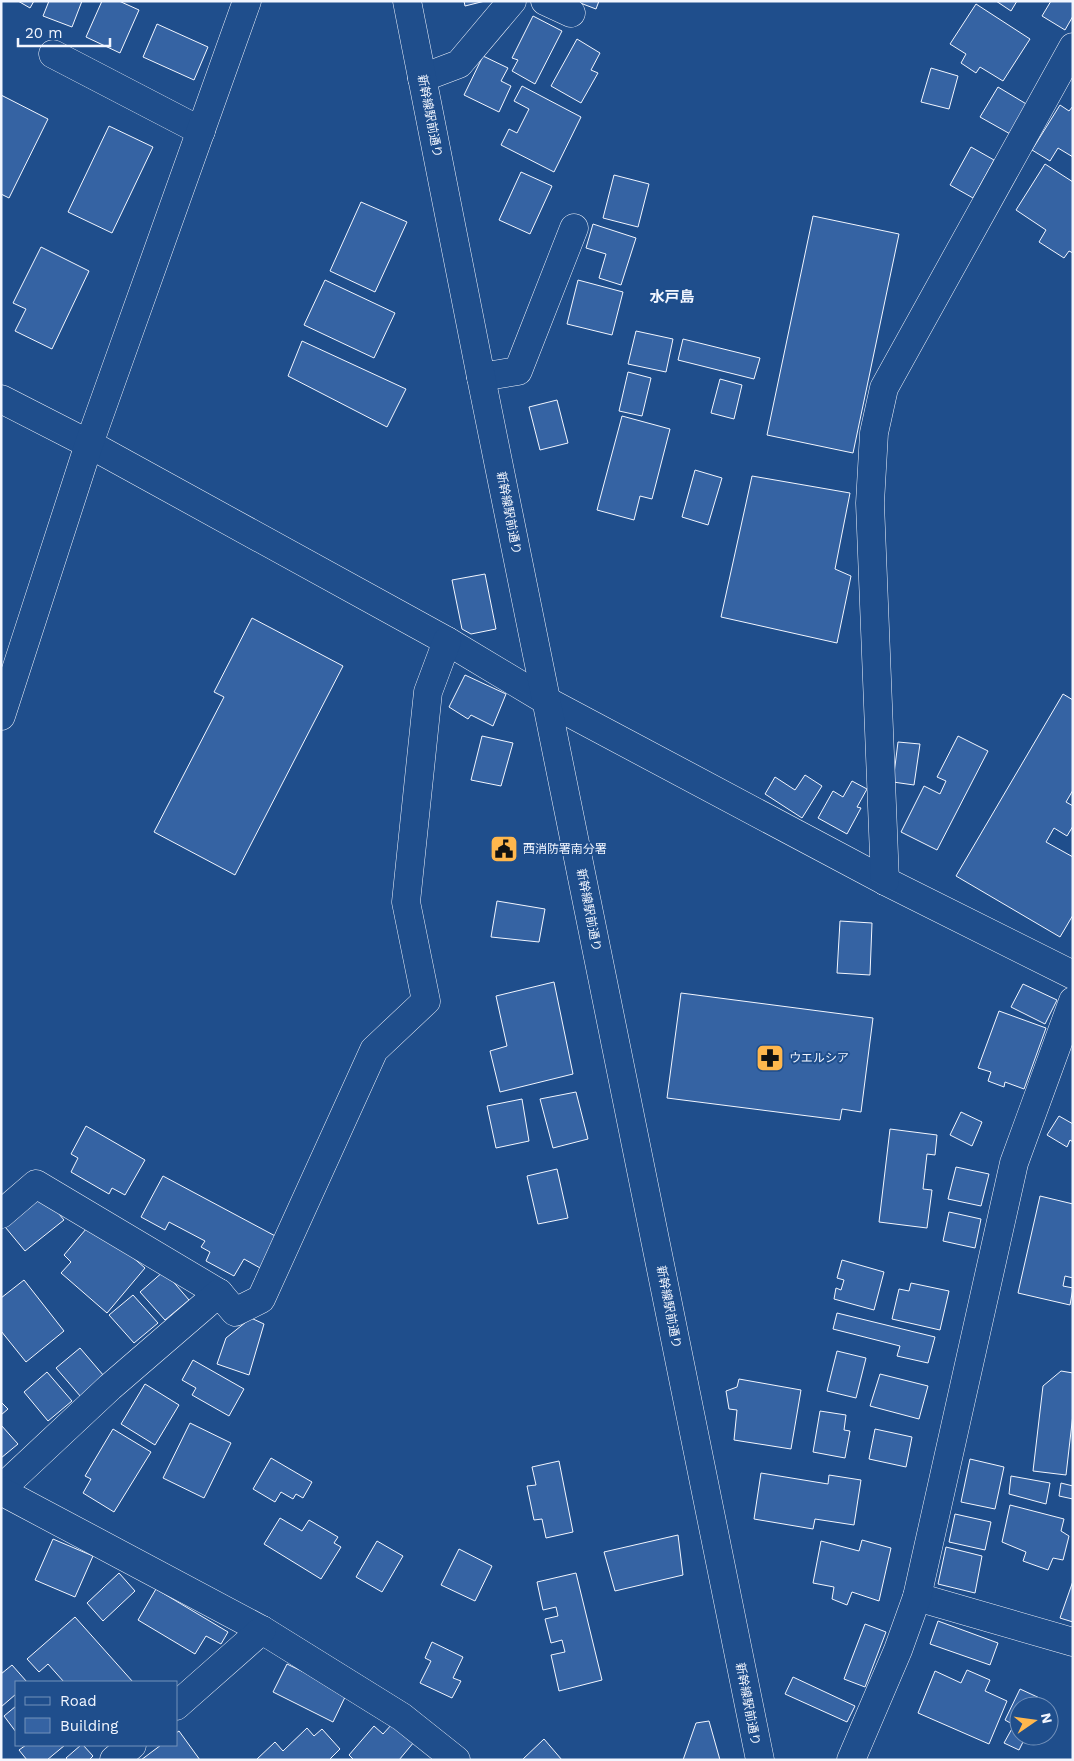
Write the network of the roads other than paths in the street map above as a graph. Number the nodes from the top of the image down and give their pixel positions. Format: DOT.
graph roads {
  1 [pos="247,1"];
  2 [pos="407,1"];
  3 [pos="512,1"];
  4 [pos="545,1"];
  5 [pos="570,13"];
  6 [pos="53,54"];
  7 [pos="1069,62"];
  8 [pos="422,78"];
  9 [pos="201,130"];
  10 [pos="574,228"];
  11 [pos="481,377"];
  12 [pos="1,400"];
  13 [pos="89,444"];
  14 [pos="447,640"];
  15 [pos="547,701"];
  16 [pos="1,716"];
  17 [pos="886,881"];
  18 [pos="1073,975"];
  19 [pos="1073,1001"];
  20 [pos="1,1214"];
  21 [pos="219,1293"];
  22 [pos="1,1490"];
  23 [pos="917,1597"];
  24 [pos="262,1630"];
  25 [pos="1073,1642"];
  26 [pos="178,1704"];
  27 [pos="131,1746"];
  28 [pos="114,1760"];
  29 [pos="456,1760"];
  30 [pos="760,1760"];
  31 [pos="850,1760"];
  1 -- 9 [label="street"];
  2 -- 8 [label="street, 新幹線駅前通り"];
  3 -- 8 [label="street"];
  4 -- 5 [label="street"];
  6 -- 9 [label="street"];
  7 -- 17 [label="street"];
  8 -- 11 [label="street, 新幹線駅前通り"];
  9 -- 13 [label="street"];
  10 -- 11 [label="street"];
  11 -- 15 [label="street, 新幹線駅前通り"];
  12 -- 13 [label="street"];
  13 -- 14 [label="street"];
  13 -- 16 [label="street"];
  14 -- 15 [label="street"];
  14 -- 21 [label="street"];
  15 -- 17 [label="street"];
  15 -- 30 [label="street, 新幹線駅前通り"];
  17 -- 18 [label="street"];
  19 -- 23 [label="street"];
  20 -- 21 [label="street"];
  21 -- 22 [label="street"];
  22 -- 24 [label="street"];
  23 -- 25 [label="street"];
  23 -- 31 [label="street"];
  24 -- 26 [label="street"];
  24 -- 29 [label="street"];
  27 -- 28 [label="street"];
}
